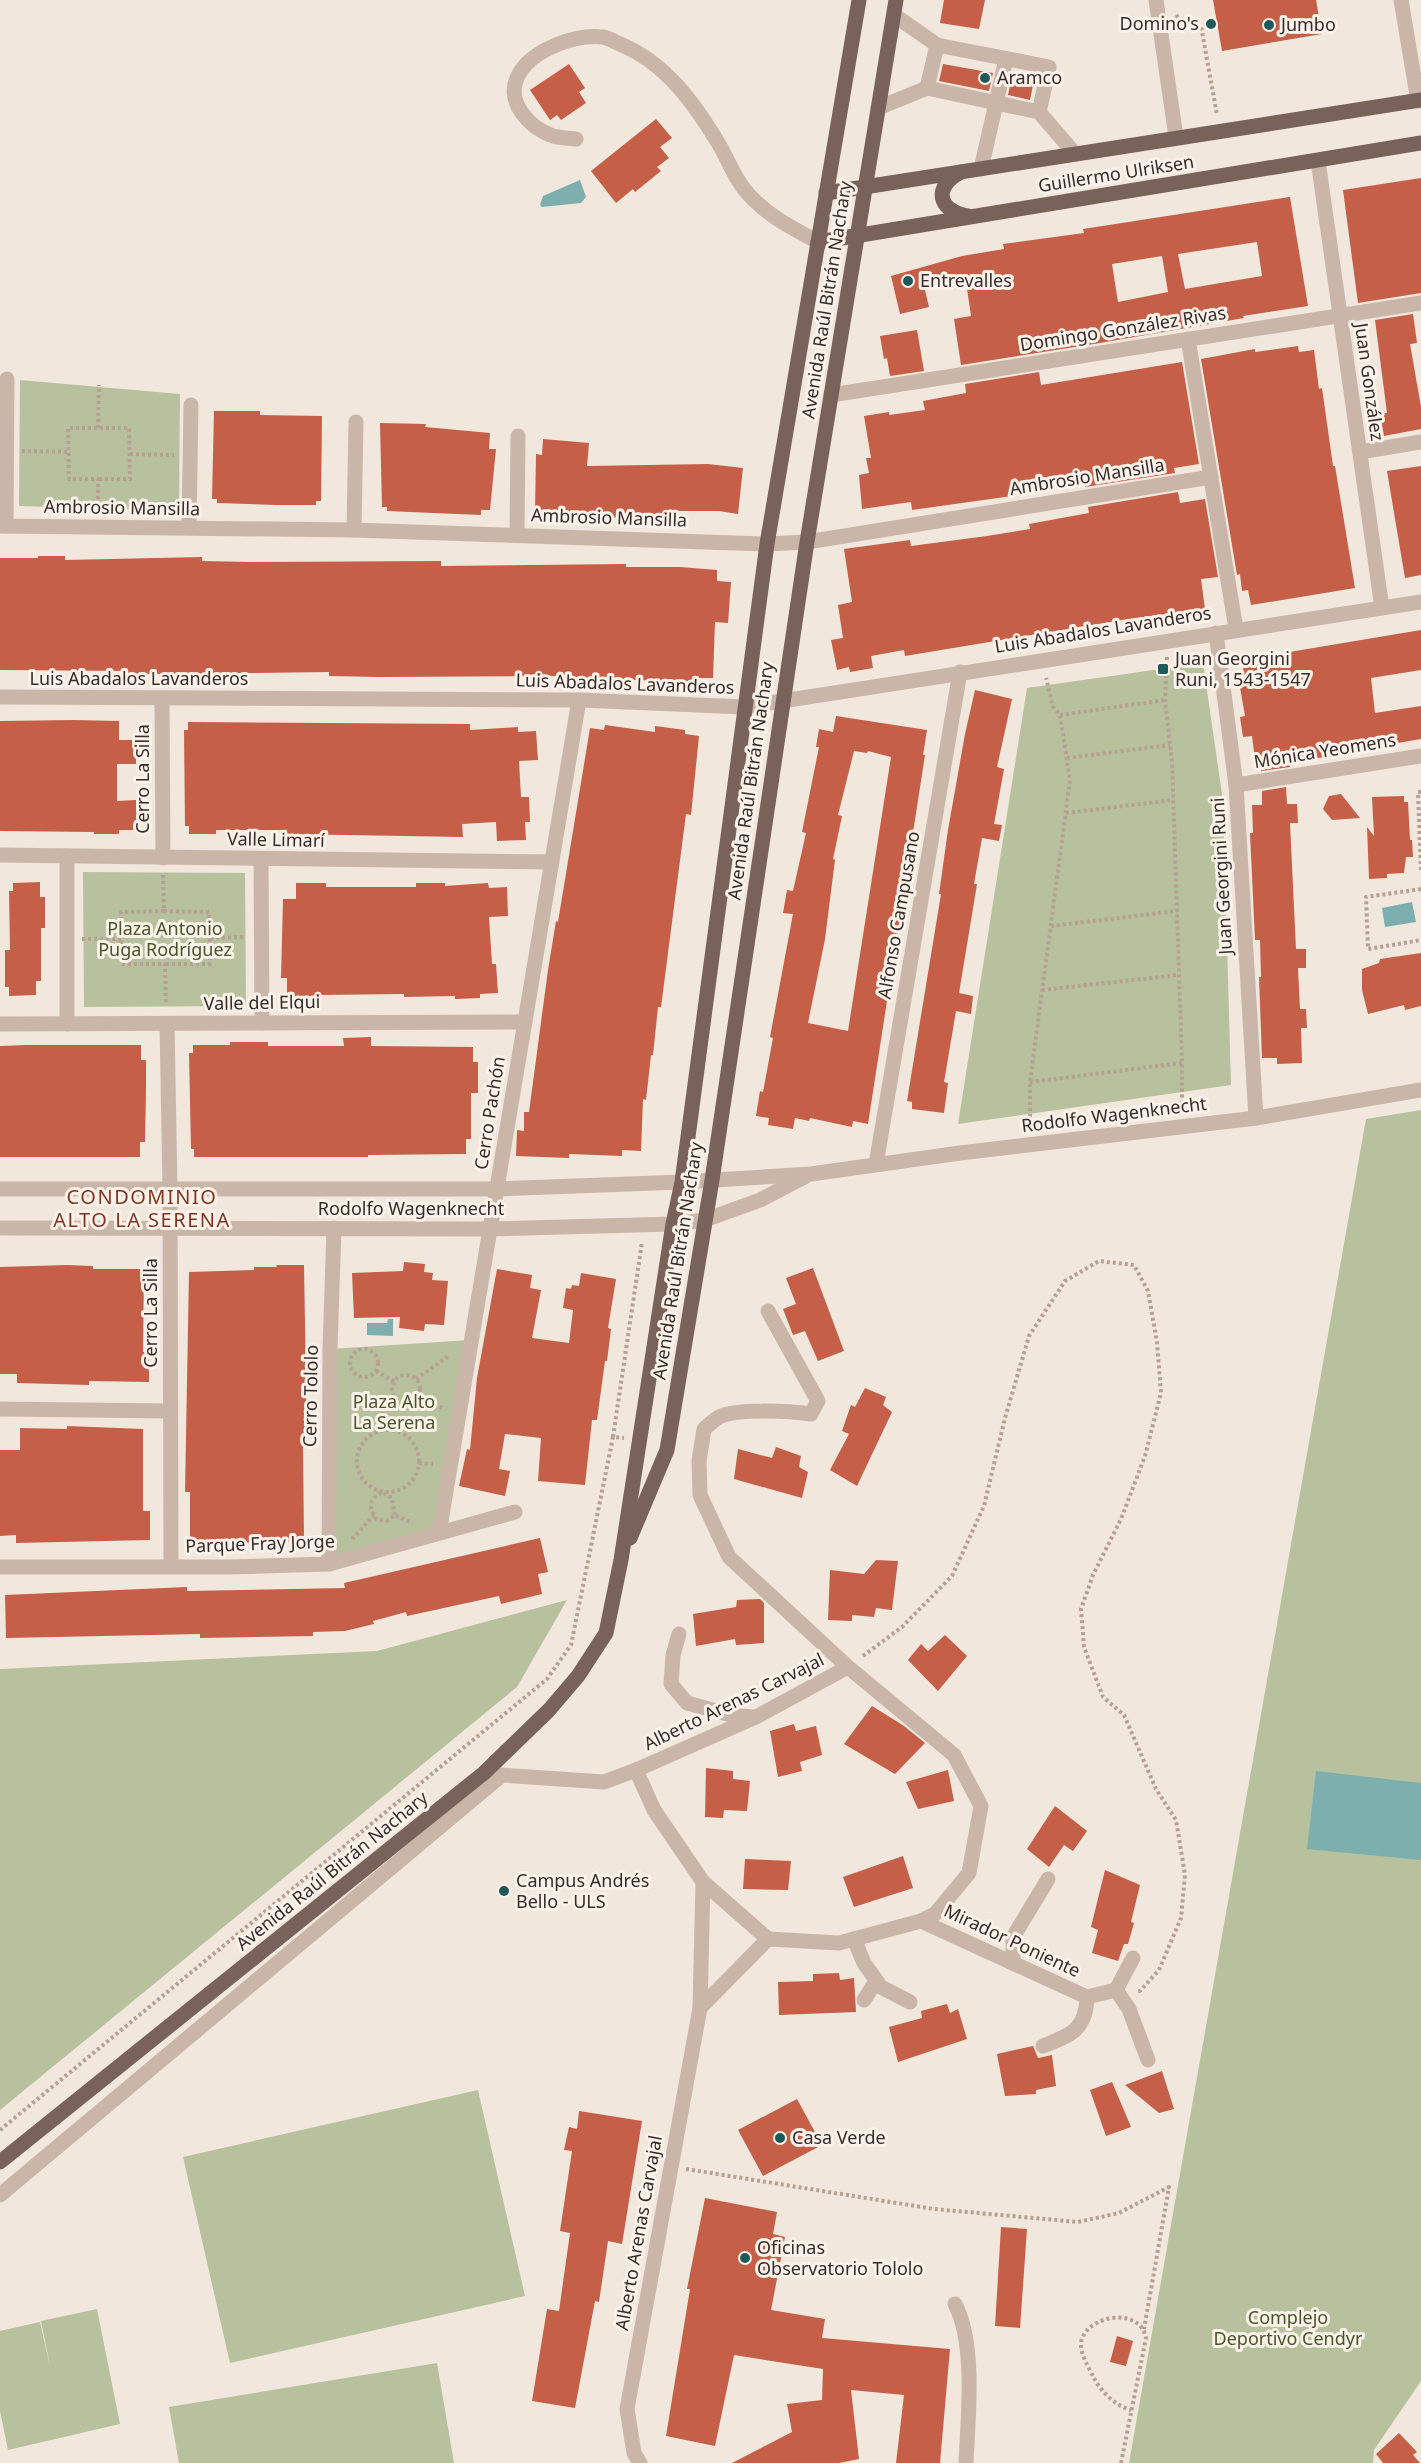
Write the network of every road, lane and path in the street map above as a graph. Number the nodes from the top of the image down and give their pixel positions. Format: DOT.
graph roads {
  1 [pos="859,0"];
  2 [pos="1156,0"];
  3 [pos="1401,0"];
  4 [pos="895,7"];
  5 [pos="1173,9"];
  6 [pos="937,45"];
  7 [pos="1006,59"];
  8 [pos="927,88"];
  9 [pos="1419,100"];
  10 [pos="996,104"];
  11 [pos="878,108"];
  12 [pos="1039,112"];
  13 [pos="1219,130"];
  14 [pos="1176,137"];
  15 [pos="576,139"];
  16 [pos="1421,143"];
  17 [pos="1076,154"];
  18 [pos="1318,161"];
  19 [pos="981,169"];
  20 [pos="964,171"];
  21 [pos="866,186"];
  22 [pos="826,193"];
  23 [pos="972,217"];
  24 [pos="857,236"];
  25 [pos="818,242"];
  26 [pos="1421,303"];
  27 [pos="1340,315"];
  28 [pos="1188,339"];
  29 [pos="7,379"];
  30 [pos="99,385"];
  31 [pos="831,395"];
  32 [pos="191,405"];
  33 [pos="356,422"];
  34 [pos="98,428"];
  35 [pos="518,436"];
  36 [pos="1421,442"];
  37 [pos="6,451"];
  38 [pos="68,452"];
  39 [pos="1360,452"];
  40 [pos="130,454"];
  41 [pos="190,455"];
  42 [pos="1211,477"];
  43 [pos="98,479"];
  44 [pos="3,526"];
  45 [pos="98,527"];
  46 [pos="189,528"];
  47 [pos="354,530"];
  48 [pos="517,534"];
  49 [pos="807,542"];
  50 [pos="767,544"];
  51 [pos="1421,602"];
  52 [pos="1382,608"];
  53 [pos="1236,629"];
  54 [pos="1216,633"];
  55 [pos="1168,640"];
  56 [pos="1041,660"];
  57 [pos="960,672"];
  58 [pos="0,698"];
  59 [pos="162,700"];
  60 [pos="579,700"];
  61 [pos="1165,700"];
  62 [pos="782,701"];
  63 [pos="744,707"];
  64 [pos="1060,715"];
  65 [pos="1170,745"];
  66 [pos="1421,756"];
  67 [pos="1066,758"];
  68 [pos="1236,785"];
  69 [pos="1421,792"];
  70 [pos="1173,800"];
  71 [pos="1066,813"];
  72 [pos="0,855"];
  73 [pos="67,856"];
  74 [pos="163,858"];
  75 [pos="261,859"];
  76 [pos="552,861"];
  77 [pos="1421,861"];
  78 [pos="1421,871"];
  79 [pos="1421,889"];
  80 [pos="164,911"];
  81 [pos="1177,911"];
  82 [pos="1051,926"];
  83 [pos="261,937"];
  84 [pos="210,938"];
  85 [pos="68,939"];
  86 [pos="121,939"];
  87 [pos="1421,940"];
  88 [pos="165,964"];
  89 [pos="1179,975"];
  90 [pos="1042,990"];
  91 [pos="525,1022"];
  92 [pos="262,1023"];
  93 [pos="0,1024"];
  94 [pos="67,1024"];
  95 [pos="167,1024"];
  96 [pos="1182,1063"];
  97 [pos="1030,1082"];
  98 [pos="1421,1089"];
  99 [pos="1256,1118"];
  100 [pos="1181,1127"];
  101 [pos="1030,1145"];
  102 [pos="876,1164"];
  103 [pos="811,1174"];
  104 [pos="712,1180"];
  105 [pos="682,1182"];
  106 [pos="170,1189"];
  107 [pos="497,1189"];
  108 [pos="0,1190"];
  109 [pos="705,1220"];
  110 [pos="644,1224"];
  111 [pos="673,1224"];
  112 [pos="170,1227"];
  113 [pos="0,1228"];
  114 [pos="334,1228"];
  115 [pos="490,1229"];
  116 [pos="768,1311"];
  117 [pos="471,1340"];
  118 [pos="376,1371"];
  119 [pos="416,1379"];
  120 [pos="395,1382"];
  121 [pos="418,1396"];
  122 [pos="398,1399"];
  123 [pos="0,1409"];
  124 [pos="170,1411"];
  125 [pos="459,1415"];
  126 [pos="377,1432"];
  127 [pos="613,1437"];
  128 [pos="640,1439"];
  129 [pos="382,1492"];
  130 [pos="515,1512"];
  131 [pos="395,1515"];
  132 [pos="439,1533"];
  133 [pos="621,1560"];
  134 [pos="329,1564"];
  135 [pos="171,1566"];
  136 [pos="0,1567"];
  137 [pos="679,1634"];
  138 [pos="848,1667"];
  139 [pos="756,1717"];
  140 [pos="636,1770"];
  141 [pos="1048,1879"];
  142 [pos="703,1882"];
  143 [pos="921,1921"];
  144 [pos="768,1939"];
  145 [pos="854,1939"];
  146 [pos="1133,1958"];
  147 [pos="1013,1963"];
  148 [pos="876,1981"];
  149 [pos="1116,1990"];
  150 [pos="1088,1997"];
  151 [pos="864,2000"];
  152 [pos="910,2002"];
  153 [pos="700,2008"];
  154 [pos="1043,2046"];
  155 [pos="1148,2060"];
  156 [pos="0,2130"];
  157 [pos="0,2162"];
  158 [pos="671,2166"];
  159 [pos="0,2195"];
  160 [pos="955,2304"];
  161 [pos="1144,2329"];
  162 [pos="1131,2410"];
  163 [pos="640,2463"];
  164 [pos="966,2463"];
  165 [pos="1121,2463"];
  1 -- 22 [label="main road, Avenida Raúl Bitrán Nachary"];
  2 -- 14 [label="street"];
  3 -- 9 [label="street"];
  4 -- 6 [label="street"];
  4 -- 11 [label="main road, Avenida Raúl Bitrán Nachary"];
  5 -- 13 [label="path"];
  6 -- 7 [label="street"];
  6 -- 8 [label="street"];
  7 -- 10 [label="street"];
  7 -- 12 [label="street"];
  8 -- 10 [label="street"];
  8 -- 11 [label="street"];
  9 -- 13 [label="main road, Guillermo Ulriksen"];
  10 -- 12 [label="street"];
  10 -- 19 [label="street"];
  11 -- 21 [label="main road, Avenida Raúl Bitrán Nachary"];
  12 -- 17 [label="street"];
  13 -- 14 [label="main road, Guillermo Ulriksen"];
  14 -- 17 [label="main road, Guillermo Ulriksen"];
  15 -- 25 [label="street"];
  16 -- 18 [label="main road, Guillermo Ulriksen"];
  17 -- 19 [label="main road, Guillermo Ulriksen"];
  18 -- 23 [label="main road, Guillermo Ulriksen"];
  18 -- 27 [label="street, Juan González"];
  19 -- 20 [label="main road, Guillermo Ulriksen"];
  20 -- 21 [label="main road, Guillermo Ulriksen"];
  20 -- 23 [label="main road"];
  21 -- 22 [label="main road, Guillermo Ulriksen"];
  21 -- 24 [label="main road, Avenida Raúl Bitrán Nachary"];
  22 -- 25 [label="main road, Avenida Raúl Bitrán Nachary"];
  23 -- 24 [label="main road, Guillermo Ulriksen"];
  24 -- 25 [label="main road, Guillermo Ulriksen"];
  24 -- 31 [label="main road, Avenida Raúl Bitrán Nachary"];
  25 -- 50 [label="main road, Avenida Raúl Bitrán Nachary"];
  26 -- 27 [label="street, Domingo González Rivas"];
  27 -- 28 [label="street, Domingo González Rivas"];
  27 -- 39 [label="street, Juan González"];
  28 -- 31 [label="street, Domingo González Rivas"];
  28 -- 42 [label="street"];
  29 -- 37 [label="street"];
  30 -- 34 [label="path"];
  31 -- 49 [label="main road, Avenida Raúl Bitrán Nachary"];
  32 -- 41 [label="street"];
  33 -- 47 [label="street"];
  34 -- 38 [label="path"];
  34 -- 40 [label="path"];
  35 -- 48 [label="street"];
  36 -- 39 [label="street"];
  37 -- 38 [label="path"];
  37 -- 44 [label="street"];
  38 -- 43 [label="path"];
  39 -- 52 [label="street, Juan González"];
  40 -- 41 [label="path"];
  40 -- 43 [label="path"];
  41 -- 46 [label="street"];
  42 -- 49 [label="street, Ambrosio Mansilla"];
  42 -- 53 [label="street"];
  43 -- 45 [label="path"];
  44 -- 45 [label="street, Ambrosio Mansilla"];
  45 -- 46 [label="street, Ambrosio Mansilla"];
  46 -- 47 [label="street, Ambrosio Mansilla"];
  47 -- 48 [label="street, Ambrosio Mansilla"];
  48 -- 50 [label="street, Ambrosio Mansilla"];
  49 -- 50 [label="street, Ambrosio Mansilla"];
  49 -- 62 [label="main road, Avenida Raúl Bitrán Nachary"];
  50 -- 63 [label="main road, Avenida Raúl Bitrán Nachary"];
  51 -- 52 [label="street, Luis Abadalos Lavanderos"];
  52 -- 53 [label="street, Luis Abadalos Lavanderos"];
  53 -- 54 [label="street, Luis Abadalos Lavanderos"];
  54 -- 55 [label="street, Luis Abadalos Lavanderos"];
  54 -- 68 [label="street, Juan Georgini Runi"];
  55 -- 56 [label="street, Luis Abadalos Lavanderos"];
  55 -- 61 [label="path"];
  56 -- 57 [label="street, Luis Abadalos Lavanderos"];
  56 -- 64 [label="path"];
  57 -- 62 [label="street, Luis Abadalos Lavanderos"];
  57 -- 102 [label="street, Alfonso Campusano"];
  58 -- 59 [label="street, Luis Abadalos Lavanderos"];
  59 -- 60 [label="street, Luis Abadalos Lavanderos"];
  59 -- 74 [label="street, Cerro La Silla"];
  60 -- 63 [label="street, Luis Abadalos Lavanderos"];
  60 -- 76 [label="street, Cerro Pachón"];
  61 -- 64 [label="path"];
  61 -- 65 [label="path"];
  62 -- 63 [label="street, Luis Abadalos Lavanderos"];
  62 -- 104 [label="main road, Avenida Raúl Bitrán Nachary"];
  63 -- 105 [label="main road, Avenida Raúl Bitrán Nachary"];
  64 -- 67 [label="path"];
  65 -- 67 [label="path"];
  65 -- 70 [label="path"];
  66 -- 68 [label="street, Mónica Yeomens"];
  67 -- 71 [label="path"];
  68 -- 99 [label="street, Juan Georgini Runi"];
  69 -- 77 [label="path"];
  70 -- 71 [label="path"];
  70 -- 81 [label="path"];
  71 -- 82 [label="path"];
  72 -- 73 [label="street, Valle Limarí"];
  73 -- 74 [label="street, Valle Limarí"];
  73 -- 85 [label="street"];
  74 -- 75 [label="street, Valle Limarí"];
  74 -- 80 [label="path"];
  75 -- 76 [label="street, Valle Limarí"];
  75 -- 83 [label="street"];
  76 -- 91 [label="street, Cerro Pachón"];
  77 -- 78 [label="path"];
  79 -- 87 [label="path"];
  80 -- 84 [label="path"];
  80 -- 86 [label="path"];
  81 -- 82 [label="path"];
  81 -- 89 [label="path"];
  82 -- 90 [label="path"];
  83 -- 84 [label="path"];
  83 -- 92 [label="street"];
  84 -- 88 [label="path"];
  85 -- 86 [label="path"];
  85 -- 94 [label="street"];
  86 -- 88 [label="path"];
  88 -- 95 [label="path"];
  89 -- 90 [label="path"];
  89 -- 96 [label="path"];
  90 -- 97 [label="path"];
  91 -- 92 [label="street, Valle del Elqui"];
  91 -- 107 [label="street, Cerro Pachón"];
  92 -- 95 [label="street, Valle del Elqui"];
  93 -- 94 [label="street, Valle del Elqui"];
  94 -- 95 [label="street, Valle del Elqui"];
  95 -- 106 [label="street, Cerro La Silla"];
  96 -- 97 [label="path"];
  96 -- 100 [label="path"];
  97 -- 101 [label="path"];
  98 -- 99 [label="street, Rodolfo Wagenknecht"];
  99 -- 100 [label="street, Rodolfo Wagenknecht"];
  100 -- 101 [label="street, Rodolfo Wagenknecht"];
  101 -- 102 [label="street, Rodolfo Wagenknecht"];
  102 -- 103 [label="street, Rodolfo Wagenknecht"];
  103 -- 104 [label="street, Rodolfo Wagenknecht"];
  103 -- 109 [label="street, Rodolfo Wagenknecht"];
  104 -- 105 [label="street, Rodolfo Wagenknecht"];
  104 -- 109 [label="main road, Avenida Raúl Bitrán Nachary"];
  105 -- 107 [label="street, Rodolfo Wagenknecht"];
  105 -- 111 [label="main road, Avenida Raúl Bitrán Nachary"];
  106 -- 107 [label="street, Rodolfo Wagenknecht"];
  106 -- 108 [label="street, Rodolfo Wagenknecht"];
  106 -- 112 [label="street, Cerro La Silla"];
  107 -- 115 [label="street, Cerro Pachón"];
  109 -- 111 [label="street, Rodolfo Wagenknecht"];
  109 -- 133 [label="main road, Avenida Raúl Bitrán Nachary"];
  110 -- 111 [label="street, Rodolfo Wagenknecht"];
  110 -- 115 [label="street, Rodolfo Wagenknecht"];
  110 -- 127 [label="path"];
  111 -- 128 [label="main road, Avenida Raúl Bitrán Nachary"];
  112 -- 113 [label="street, Rodolfo Wagenknecht"];
  112 -- 114 [label="street, Rodolfo Wagenknecht"];
  112 -- 124 [label="street, Cerro La Silla"];
  114 -- 115 [label="street, Rodolfo Wagenknecht"];
  114 -- 134 [label="street, Cerro Tololo"];
  115 -- 117 [label="street, Cerro Pachón"];
  116 -- 138 [label="street, Alberto Arenas Carvajal"];
  117 -- 119 [label="path"];
  117 -- 125 [label="street, Cerro Pachón"];
  118 -- 118 [label="path"];
  118 -- 120 [label="path"];
  119 -- 120 [label="path"];
  119 -- 121 [label="path"];
  120 -- 122 [label="path"];
  121 -- 122 [label="path"];
  121 -- 125 [label="path"];
  122 -- 126 [label="path"];
  123 -- 124 [label="street"];
  124 -- 135 [label="street, Cerro La Silla"];
  125 -- 132 [label="street, Cerro Pachón"];
  126 -- 129 [label="path"];
  126 -- 129 [label="path"];
  127 -- 128 [label="path"];
  127 -- 156 [label="path"];
  128 -- 133 [label="main road, Avenida Raúl Bitrán Nachary"];
  129 -- 131 [label="path"];
  129 -- 131 [label="path"];
  130 -- 132 [label="street, Parque Fray Jorge"];
  131 -- 132 [label="path"];
  132 -- 134 [label="street, Parque Fray Jorge"];
  133 -- 157 [label="main road, Avenida Raúl Bitrán Nachary"];
  134 -- 135 [label="street, Parque Fray Jorge"];
  135 -- 136 [label="street, Parque Fray Jorge"];
  137 -- 139 [label="street"];
  138 -- 139 [label="street, Alberto Arenas Carvajal"];
  138 -- 143 [label="street, Alberto Arenas Carvajal"];
  138 -- 149 [label="path"];
  139 -- 140 [label="street, Alberto Arenas Carvajal"];
  140 -- 142 [label="street, Alberto Arenas Carvajal"];
  140 -- 159 [label="street, Alberto Arenas Carvajal"];
  141 -- 147 [label="street"];
  142 -- 144 [label="street, Alberto Arenas Carvajal"];
  142 -- 153 [label="street, Alberto Arenas Carvajal"];
  143 -- 145 [label="street, Alberto Arenas Carvajal"];
  143 -- 147 [label="street, Mirador Poniente"];
  144 -- 145 [label="street, Alberto Arenas Carvajal"];
  144 -- 153 [label="street"];
  145 -- 148 [label="street"];
  146 -- 149 [label="street"];
  147 -- 150 [label="street, Mirador Poniente"];
  148 -- 151 [label="street"];
  148 -- 152 [label="street"];
  149 -- 150 [label="street"];
  149 -- 155 [label="street"];
  150 -- 154 [label="street"];
  153 -- 158 [label="street, Alberto Arenas Carvajal"];
  158 -- 161 [label="path"];
  158 -- 163 [label="street, Alberto Arenas Carvajal"];
  160 -- 164 [label="street"];
  161 -- 162 [label="path"];
  161 -- 162 [label="path"];
  162 -- 165 [label="path"];
}
